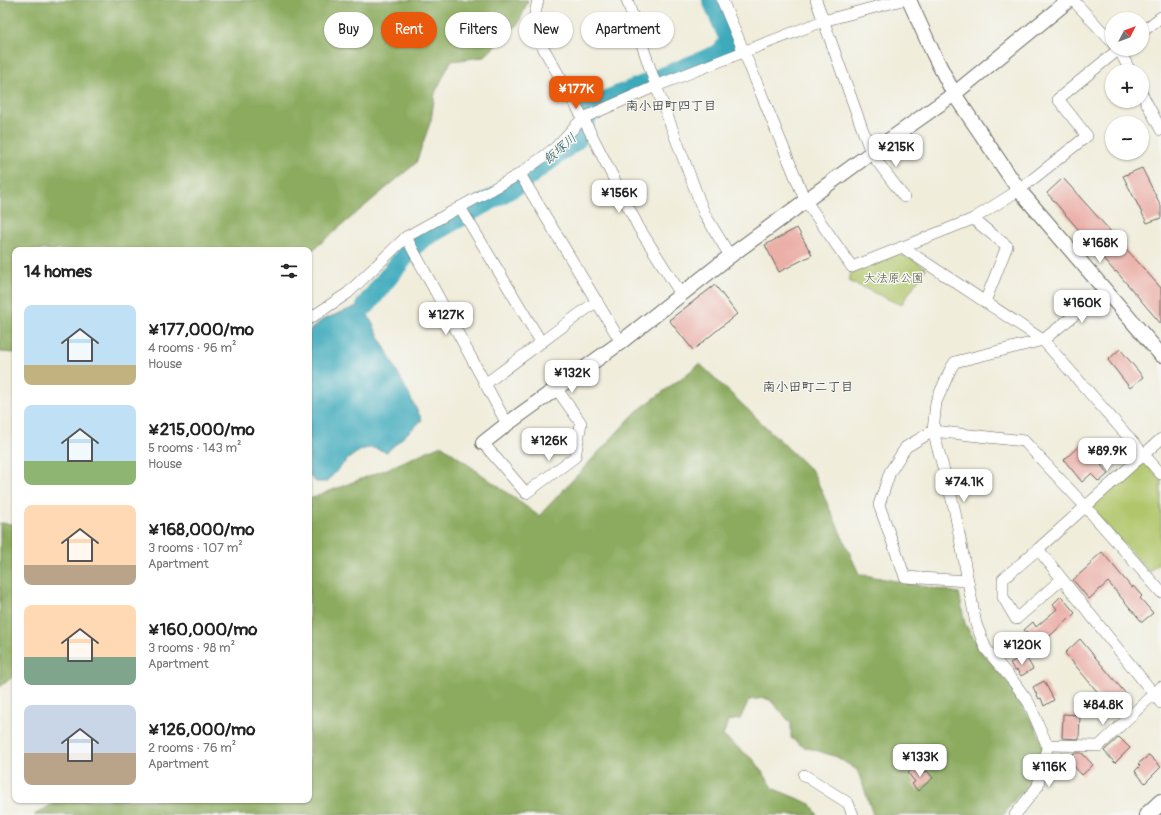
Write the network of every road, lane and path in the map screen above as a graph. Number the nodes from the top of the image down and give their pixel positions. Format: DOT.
graph roads {
  1 [pos="538,0"];
  2 [pos="627,0"];
  3 [pos="722,0"];
  4 [pos="816,0"];
  5 [pos="902,0"];
  6 [pos="909,0"];
  7 [pos="1069,0"];
  8 [pos="1073,0"];
  9 [pos="1161,17"];
  10 [pos="822,21"];
  11 [pos="1149,26"];
  12 [pos="1105,34"];
  13 [pos="744,52"];
  14 [pos="1110,56"];
  15 [pos="656,86"];
  16 [pos="954,94"];
  17 [pos="1149,107"];
  18 [pos="583,118"];
  19 [pos="1161,130"];
  20 [pos="871,153"];
  21 [pos="520,174"];
  22 [pos="1019,190"];
  23 [pos="904,197"];
  24 [pos="805,200"];
  25 [pos="460,208"];
  26 [pos="973,218"];
  27 [pos="406,237"];
  28 [pos="902,247"];
  29 [pos="730,256"];
  30 [pos="1106,290"];
  31 [pos="681,294"];
  32 [pos="597,301"];
  33 [pos="985,302"];
  34 [pos="312,317"];
  35 [pos="1044,340"];
  36 [pos="541,342"];
  37 [pos="621,342"];
  38 [pos="1161,355"];
  39 [pos="485,384"];
  40 [pos="556,388"];
  41 [pos="507,424"];
  42 [pos="933,431"];
  43 [pos="1161,439"];
  44 [pos="483,443"];
  45 [pos="1144,454"];
  46 [pos="1161,474"];
  47 [pos="1086,506"];
  48 [pos="1038,549"];
  49 [pos="1062,579"];
  50 [pos="968,581"];
  51 [pos="1161,592"];
  52 [pos="1157,690"];
  53 [pos="1161,703"];
  54 [pos="1047,745"];
  55 [pos="804,775"];
  56 [pos="1161,802"];
  57 [pos="853,815"];
  58 [pos="1015,815"];
  59 [pos="1148,815"];
  1 -- 18 [label="street"];
  2 -- 15 [label="street"];
  3 -- 13 [label="street"];
  4 -- 10 [label="street"];
  5 -- 10 [label="street"];
  6 -- 16 [label="street"];
  7 -- 16 [label="street"];
  8 -- 12 [label="street"];
  9 -- 11 [label="street"];
  10 -- 13 [label="street"];
  10 -- 20 [label="street"];
  13 -- 15 [label="street"];
  13 -- 24 [label="street"];
  14 -- 22 [label="street"];
  15 -- 18 [label="street"];
  15 -- 29 [label="street"];
  16 -- 20 [label="street"];
  16 -- 22 [label="street"];
  17 -- 19 [label="street"];
  18 -- 21 [label="street"];
  18 -- 31 [label="street"];
  20 -- 23 [label="street"];
  20 -- 24 [label="street"];
  21 -- 25 [label="street"];
  21 -- 32 [label="street"];
  22 -- 26 [label="street"];
  22 -- 30 [label="street"];
  24 -- 28 [label="street"];
  24 -- 29 [label="street"];
  25 -- 27 [label="street"];
  25 -- 36 [label="street"];
  26 -- 28 [label="street"];
  26 -- 33 [label="street"];
  27 -- 34 [label="street"];
  27 -- 39 [label="street"];
  28 -- 33 [label="street"];
  29 -- 31 [label="street"];
  30 -- 35 [label="street"];
  30 -- 38 [label="street"];
  31 -- 37 [label="street"];
  32 -- 36 [label="street"];
  32 -- 37 [label="street"];
  33 -- 35 [label="street"];
  35 -- 42 [label="street"];
  35 -- 45 [label="street"];
  36 -- 39 [label="street"];
  37 -- 40 [label="street"];
  39 -- 41 [label="street"];
  40 -- 41 [label="street"];
  40 -- 44 [label="street"];
  41 -- 44 [label="street"];
  42 -- 47 [label="street"];
  42 -- 50 [label="street"];
  42 -- 50 [label="street"];
  43 -- 45 [label="street"];
  45 -- 46 [label="street"];
  45 -- 47 [label="street"];
  47 -- 48 [label="street"];
  47 -- 51 [label="street"];
  48 -- 49 [label="street"];
  48 -- 49 [label="street"];
  49 -- 52 [label="street"];
  50 -- 54 [label="street"];
  52 -- 53 [label="street"];
  52 -- 54 [label="street"];
  54 -- 58 [label="street"];
  55 -- 57 [label="street"];
  56 -- 59 [label="main road"];
}
